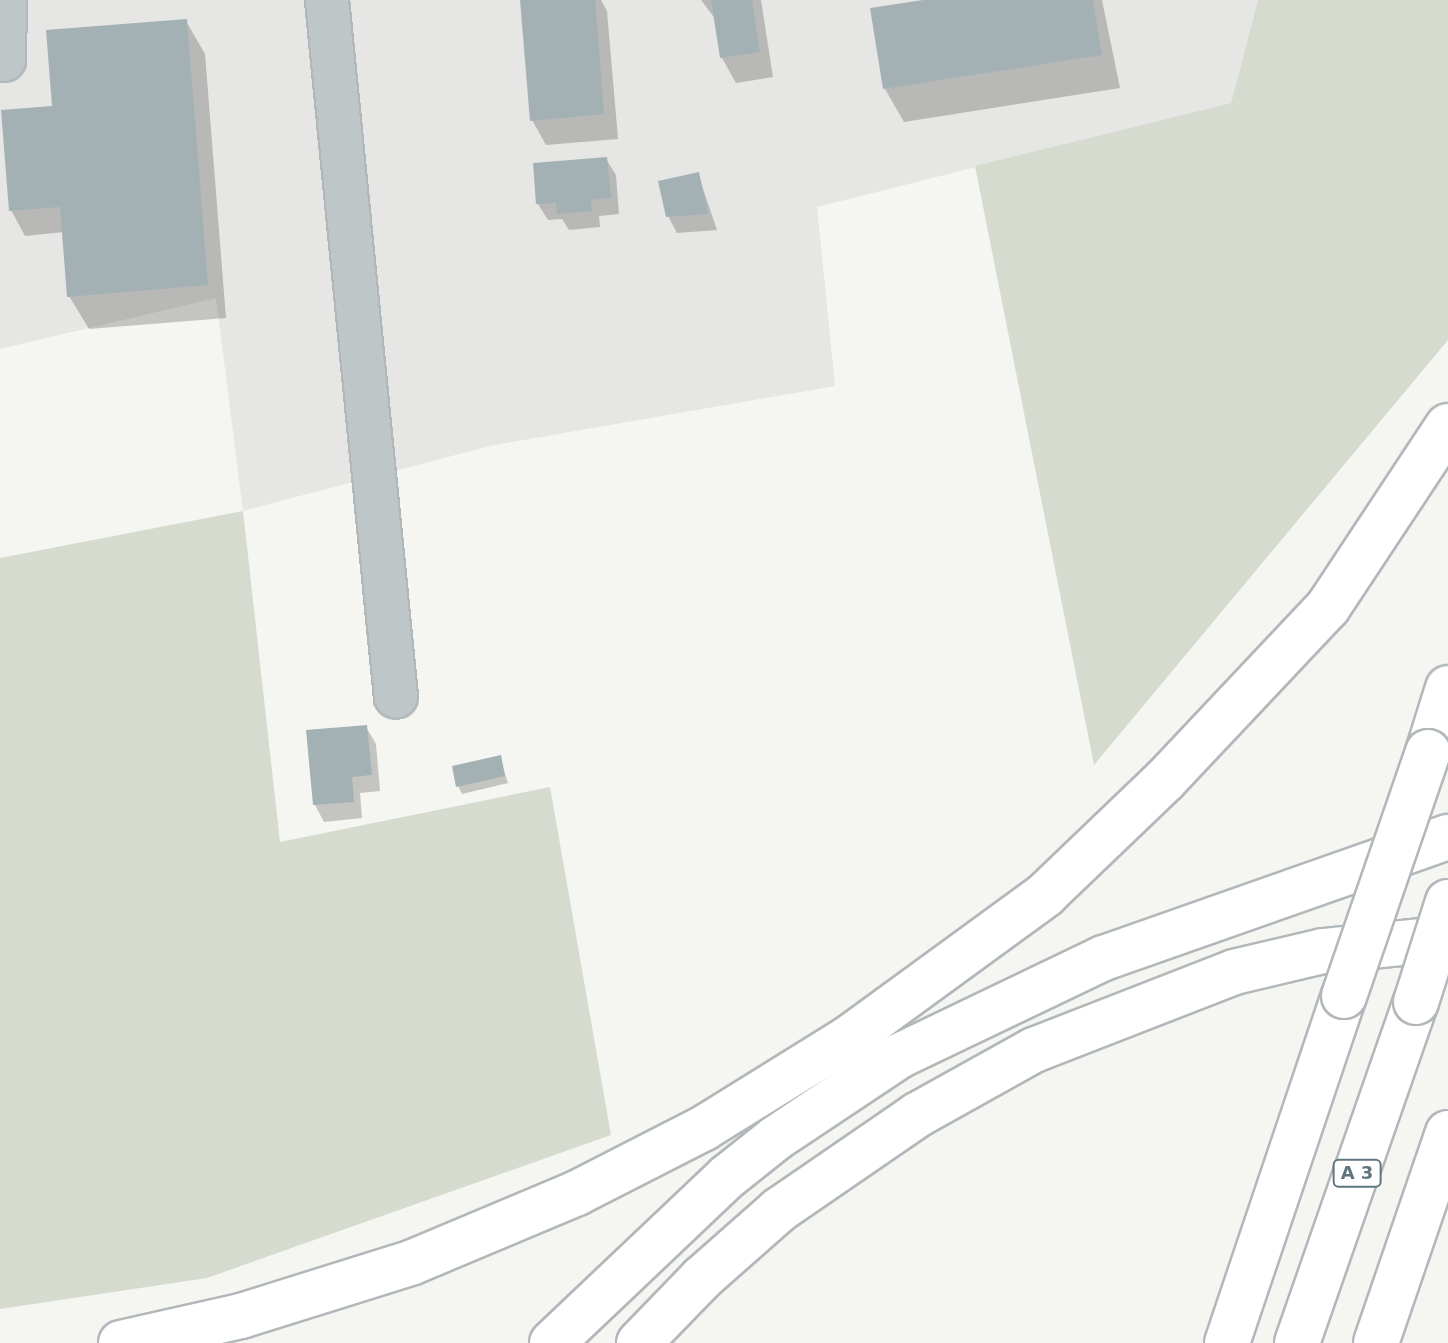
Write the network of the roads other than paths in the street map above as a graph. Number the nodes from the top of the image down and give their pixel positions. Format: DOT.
graph roads {
  1 [pos="5,0"];
  2 [pos="327,0"];
  3 [pos="4,60"];
  4 [pos="1448,426"];
  5 [pos="1448,688"];
  6 [pos="396,697"];
  7 [pos="1448,837"];
  8 [pos="1448,902"];
  9 [pos="1448,938"];
  10 [pos="1448,1133"];
  11 [pos="649,1331"];
  12 [pos="121,1343"];
  13 [pos="552,1343"];
  14 [pos="1227,1343"];
  15 [pos="1297,1343"];
  16 [pos="1376,1343"];
  1 -- 3 [label="lane"];
  2 -- 6 [label="lane"];
  4 -- 12 [label="highway"];
  5 -- 14 [label="highway, bridge"];
  7 -- 13 [label="highway"];
  8 -- 15 [label="highway, A 3, bridge"];
  9 -- 11 [label="highway"];
  10 -- 16 [label="highway"];
}
